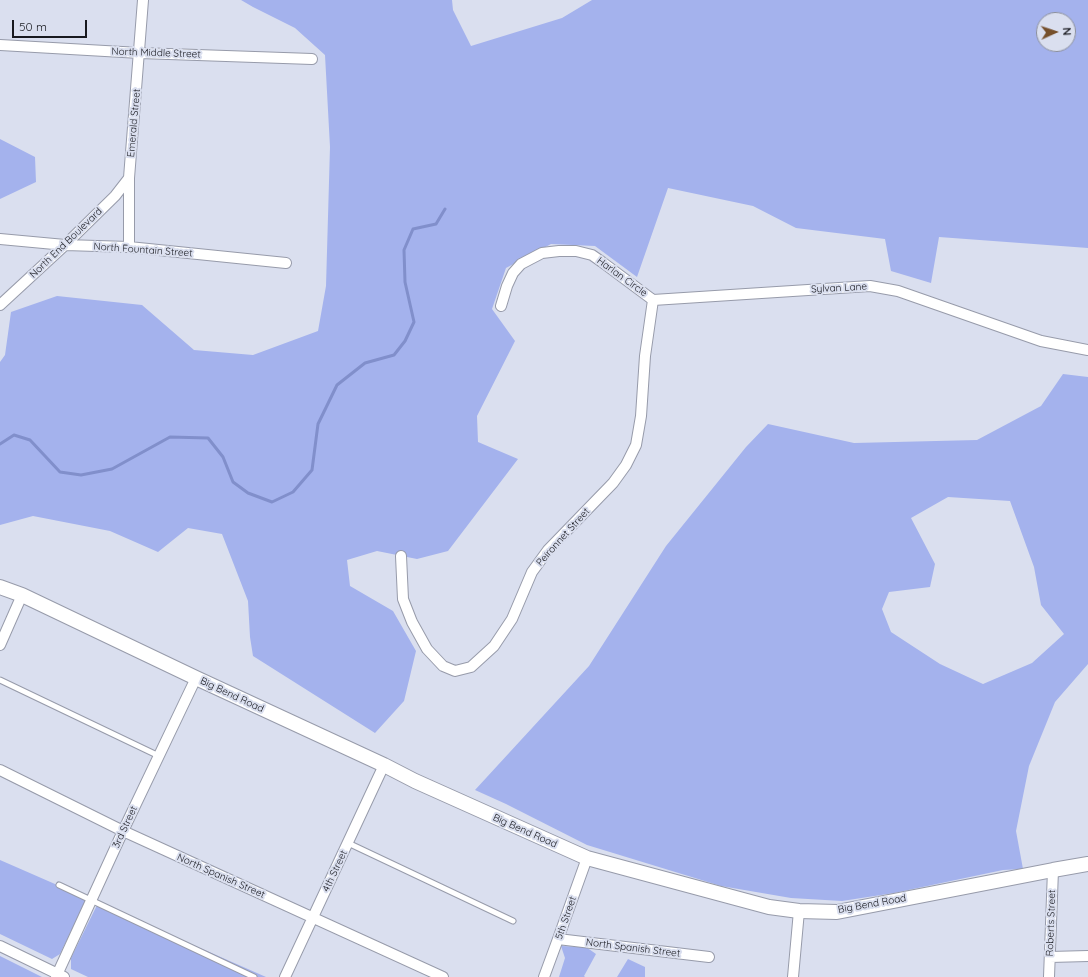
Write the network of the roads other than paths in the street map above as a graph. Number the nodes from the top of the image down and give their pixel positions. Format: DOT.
graph roads {
  1 [pos="143,0"];
  2 [pos="0,45"];
  3 [pos="140,53"];
  4 [pos="312,59"];
  5 [pos="129,178"];
  6 [pos="0,238"];
  7 [pos="65,245"];
  8 [pos="129,247"];
  9 [pos="286,263"];
  10 [pos="653,300"];
  11 [pos="0,305"];
  12 [pos="501,306"];
  13 [pos="1088,350"];
  14 [pos="401,556"];
  15 [pos="0,587"];
  16 [pos="22,595"];
  17 [pos="0,645"];
  18 [pos="196,678"];
  19 [pos="0,680"];
  20 [pos="159,756"];
  21 [pos="384,765"];
  22 [pos="0,770"];
  23 [pos="123,831"];
  24 [pos="348,843"];
  25 [pos="587,858"];
  26 [pos="1088,864"];
  27 [pos="1053,870"];
  28 [pos="59,884"];
  29 [pos="92,900"];
  30 [pos="800,911"];
  31 [pos="314,917"];
  32 [pos="513,921"];
  33 [pos="558,939"];
  34 [pos="0,946"];
  35 [pos="1088,956"];
  36 [pos="709,957"];
  37 [pos="1050,957"];
  38 [pos="60,976"];
  39 [pos="254,977"];
  40 [pos="285,977"];
  41 [pos="443,977"];
  42 [pos="544,977"];
  43 [pos="794,977"];
  44 [pos="1049,977"];
  1 -- 3 [label="street, Emerald Street"];
  2 -- 3 [label="street, North Middle Street"];
  3 -- 4 [label="street, North Middle Street"];
  3 -- 5 [label="street, Emerald Street"];
  5 -- 7 [label="street, North End Boulevard"];
  5 -- 8 [label="street, Emerald Street"];
  6 -- 7 [label="street, North Fountain Street"];
  7 -- 8 [label="street, North Fountain Street"];
  7 -- 11 [label="street, North End Boulevard"];
  8 -- 9 [label="street, North Fountain Street"];
  10 -- 12 [label="street, Harlan Circle"];
  10 -- 13 [label="street, Sylvan Lane"];
  10 -- 14 [label="street, Peironnet Street"];
  15 -- 16 [label="main road, Big Bend Road"];
  16 -- 17 [label="street"];
  16 -- 18 [label="main road, Big Bend Road"];
  18 -- 20 [label="street, 3rd Street"];
  18 -- 21 [label="main road, Big Bend Road"];
  19 -- 20 [label="lane"];
  20 -- 23 [label="street, 3rd Street"];
  21 -- 24 [label="street, 4th Street"];
  21 -- 25 [label="main road, Big Bend Road"];
  22 -- 23 [label="street, North Spanish Street"];
  23 -- 29 [label="street, 3rd Street"];
  23 -- 31 [label="street, North Spanish Street"];
  24 -- 31 [label="street, 4th Street"];
  24 -- 32 [label="lane"];
  25 -- 30 [label="main road, Big Bend Road"];
  25 -- 33 [label="street, 5th Street"];
  26 -- 27 [label="main road, Big Bend Road"];
  27 -- 30 [label="main road, Big Bend Road"];
  27 -- 37 [label="street, Roberts Street"];
  28 -- 29 [label="lane"];
  29 -- 38 [label="street, 3rd Street"];
  29 -- 39 [label="lane"];
  30 -- 43 [label="street"];
  31 -- 40 [label="street, 4th Street"];
  31 -- 41 [label="street, North Spanish Street"];
  33 -- 36 [label="street, North Spanish Street"];
  33 -- 42 [label="street, 5th Street"];
  34 -- 38 [label="street"];
  35 -- 37 [label="street"];
  37 -- 44 [label="street, Roberts Street"];
}
